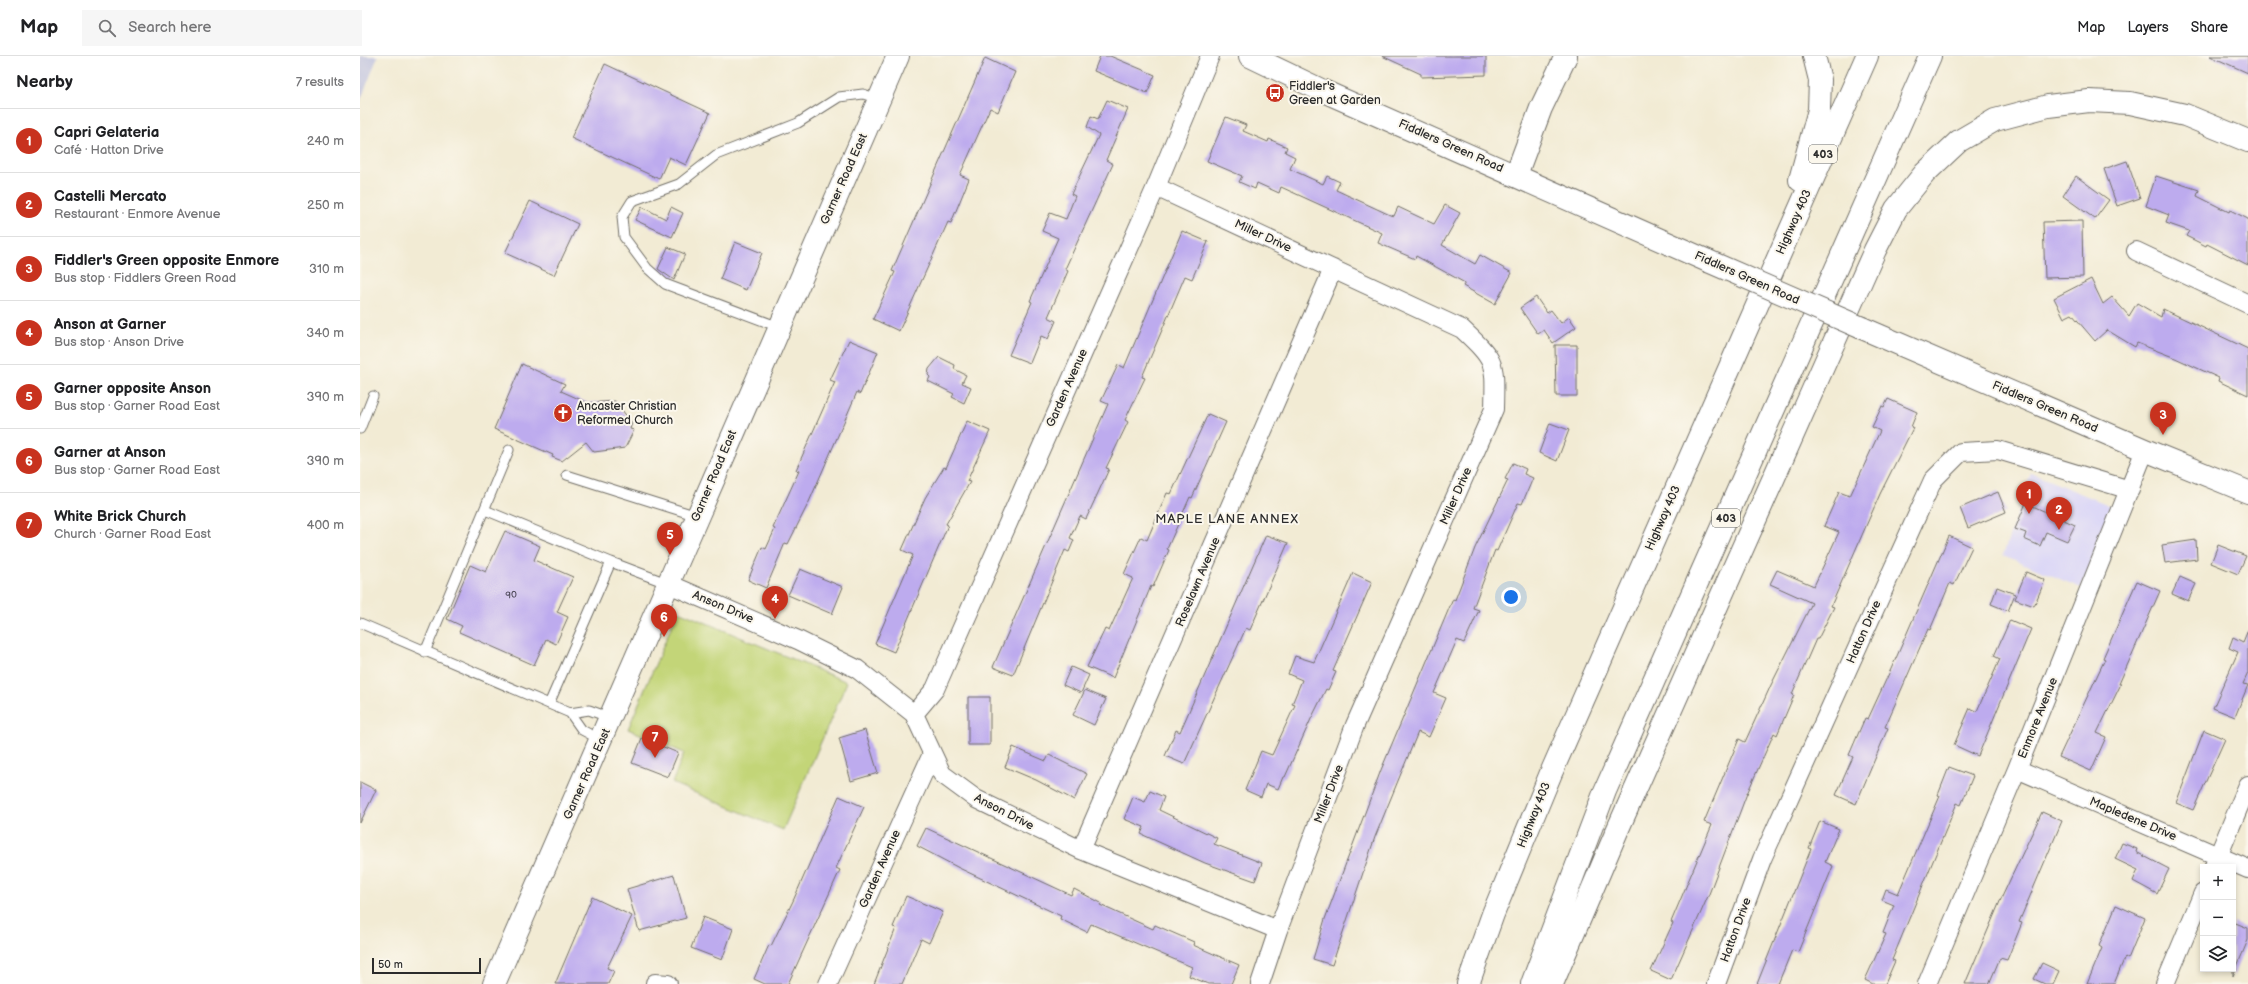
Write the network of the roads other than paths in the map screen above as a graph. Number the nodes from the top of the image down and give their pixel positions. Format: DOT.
graph roads {
  1 [pos="898,56"];
  2 [pos="1210,56"];
  3 [pos="1250,56"];
  4 [pos="1566,56"];
  5 [pos="1814,56"];
  6 [pos="1867,56"];
  7 [pos="1930,56"];
  8 [pos="879,99"];
  9 [pos="2248,141"];
  10 [pos="1516,175"];
  11 [pos="1156,187"];
  12 [pos="1780,252"];
  13 [pos="2136,252"];
  14 [pos="1333,269"];
  15 [pos="2248,304"];
  16 [pos="779,327"];
  17 [pos="373,396"];
  18 [pos="360,429"];
  19 [pos="509,450"];
  20 [pos="2145,450"];
  21 [pos="567,475"];
  22 [pos="2130,490"];
  23 [pos="2248,492"];
  24 [pos="485,510"];
  25 [pos="697,516"];
  26 [pos="611,562"];
  27 [pos="669,584"];
  28 [pos="360,623"];
  29 [pos="425,652"];
  30 [pos="549,704"];
  31 [pos="570,714"];
  32 [pos="914,714"];
  33 [pos="611,718"];
  34 [pos="602,741"];
  35 [pos="932,754"];
  36 [pos="2018,769"];
  37 [pos="2248,785"];
  38 [pos="1081,850"];
  39 [pos="2216,862"];
  40 [pos="2248,869"];
  41 [pos="2200,900"];
  42 [pos="1278,930"];
  43 [pos="494,984"];
  44 [pos="828,984"];
  45 [pos="1260,984"];
  46 [pos="1468,984"];
  47 [pos="1532,984"];
  48 [pos="1552,984"];
  49 [pos="1716,984"];
  50 [pos="1927,984"];
  51 [pos="2165,984"];
  1 -- 8 [label="main road, Garner Road East"];
  2 -- 11 [label="street, Garden Avenue"];
  3 -- 10 [label="main road, Fiddlers Green Road"];
  4 -- 10 [label="main road"];
  5 -- 12 [label="main road"];
  6 -- 12 [label="main road, Highway 403 / 403"];
  7 -- 47 [label="main road, 403"];
  8 -- 16 [label="main road, Garner Road East"];
  8 -- 16 [label="lane"];
  9 -- 48 [label="main road"];
  10 -- 20 [label="main road, Fiddlers Green Road, bridge"];
  11 -- 14 [label="street, Miller Drive"];
  11 -- 32 [label="street, Garden Avenue"];
  12 -- 46 [label="main road, Highway 403 / 403"];
  13 -- 15 [label="street"];
  14 -- 38 [label="street, Roselawn Avenue"];
  14 -- 42 [label="street, Miller Drive"];
  16 -- 25 [label="main road, Garner Road East"];
  17 -- 18 [label="lane"];
  19 -- 24 [label="lane"];
  20 -- 22 [label="street, Enmore Avenue"];
  20 -- 23 [label="main road, Fiddlers Green Road"];
  21 -- 25 [label="lane"];
  22 -- 36 [label="street, Enmore Avenue"];
  22 -- 49 [label="street, Hatton Drive"];
  24 -- 26 [label="lane"];
  24 -- 29 [label="lane"];
  25 -- 27 [label="main road, Garner Road East"];
  26 -- 27 [label="lane"];
  26 -- 30 [label="lane"];
  27 -- 32 [label="street, Anson Drive"];
  27 -- 33 [label="main road, Garner Road East"];
  28 -- 29 [label="lane"];
  29 -- 30 [label="lane"];
  30 -- 31 [label="lane"];
  31 -- 33 [label="lane"];
  31 -- 34 [label="lane"];
  32 -- 35 [label="street, Anson Drive"];
  33 -- 34 [label="main road, Garner Road East"];
  34 -- 43 [label="main road, Garner Road East"];
  35 -- 38 [label="street, Anson Drive"];
  35 -- 44 [label="street, Garden Avenue"];
  36 -- 39 [label="street, Mapledene Drive"];
  36 -- 50 [label="street, Enmore Avenue"];
  37 -- 39 [label="street"];
  38 -- 42 [label="street, Anson Drive"];
  39 -- 40 [label="street, Mapledene Drive"];
  41 -- 51 [label="street"];
  42 -- 45 [label="street, Miller Drive"];
}
